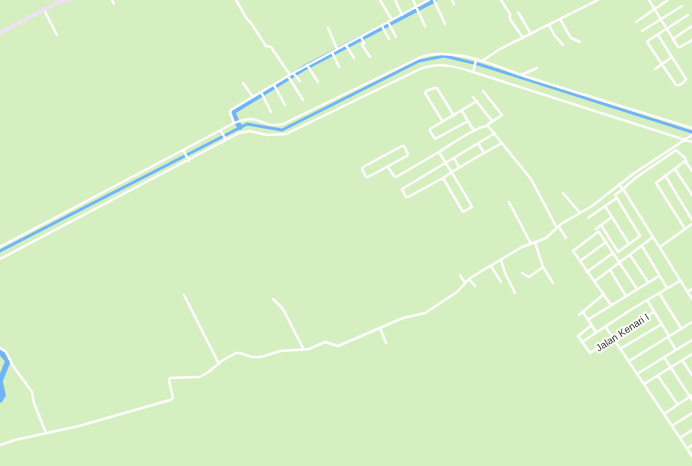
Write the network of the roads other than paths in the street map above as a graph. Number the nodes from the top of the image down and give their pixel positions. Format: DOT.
graph roads {
  1 [pos="68,0"];
  2 [pos="112,0"];
  3 [pos="236,0"];
  4 [pos="380,0"];
  5 [pos="395,0"];
  6 [pos="413,0"];
  7 [pos="429,0"];
  8 [pos="434,0"];
  9 [pos="452,0"];
  10 [pos="501,0"];
  11 [pos="598,0"];
  12 [pos="648,0"];
  13 [pos="668,0"];
  14 [pos="114,4"];
  15 [pos="454,4"];
  16 [pos="682,6"];
  17 [pos="417,8"];
  18 [pos="654,9"];
  19 [pos="44,10"];
  20 [pos="518,12"];
  21 [pos="402,15"];
  22 [pos="688,15"];
  23 [pos="560,19"];
  24 [pos="661,19"];
  25 [pos="392,20"];
  26 [pos="636,22"];
  27 [pos="388,23"];
  28 [pos="446,24"];
  29 [pos="549,25"];
  30 [pos="425,26"];
  31 [pos="692,26"];
  32 [pos="382,27"];
  33 [pos="328,28"];
  34 [pos="667,29"];
  35 [pos="642,31"];
  36 [pos="0,33"];
  37 [pos="531,34"];
  38 [pos="57,35"];
  39 [pos="658,35"];
  40 [pos="396,37"];
  41 [pos="361,38"];
  42 [pos="523,38"];
  43 [pos="673,39"];
  44 [pos="389,40"];
  45 [pos="692,40"];
  46 [pos="580,42"];
  47 [pos="563,45"];
  48 [pos="347,46"];
  49 [pos="337,49"];
  50 [pos="332,53"];
  51 [pos="370,57"];
  52 [pos="672,57"];
  53 [pos="354,58"];
  54 [pos="476,60"];
  55 [pos="482,61"];
  56 [pos="662,64"];
  57 [pos="308,66"];
  58 [pos="339,67"];
  59 [pos="537,68"];
  60 [pos="655,69"];
  61 [pos="473,70"];
  62 [pos="294,74"];
  63 [pos="520,75"];
  64 [pos="289,77"];
  65 [pos="300,81"];
  66 [pos="318,82"];
  67 [pos="243,83"];
  68 [pos="275,86"];
  69 [pos="483,91"];
  70 [pos="262,93"];
  71 [pos="252,97"];
  72 [pos="473,97"];
  73 [pos="303,100"];
  74 [pos="477,102"];
  75 [pos="285,105"];
  76 [pos="462,111"];
  77 [pos="271,112"];
  78 [pos="454,116"];
  79 [pos="492,120"];
  80 [pos="468,121"];
  81 [pos="444,122"];
  82 [pos="234,123"];
  83 [pos="486,125"];
  84 [pos="692,128"];
  85 [pos="474,131"];
  86 [pos="222,132"];
  87 [pos="495,133"];
  88 [pos="692,135"];
  89 [pos="226,139"];
  90 [pos="688,139"];
  91 [pos="692,142"];
  92 [pos="478,143"];
  93 [pos="502,143"];
  94 [pos="682,143"];
  95 [pos="183,150"];
  96 [pos="676,150"];
  97 [pos="439,152"];
  98 [pos="484,153"];
  99 [pos="454,158"];
  100 [pos="188,160"];
  101 [pos="686,161"];
  102 [pos="445,163"];
  103 [pos="388,167"];
  104 [pos="459,167"];
  105 [pos="675,169"];
  106 [pos="692,171"];
  107 [pos="452,172"];
  108 [pos="664,176"];
  109 [pos="443,178"];
  110 [pos="619,184"];
  111 [pos="623,189"];
  112 [pos="563,193"];
  113 [pos="692,194"];
  114 [pos="616,198"];
  115 [pos="509,202"];
  116 [pos="605,206"];
  117 [pos="580,213"];
  118 [pos="588,218"];
  119 [pos="612,218"];
  120 [pos="692,220"];
  121 [pos="692,224"];
  122 [pos="601,225"];
  123 [pos="558,227"];
  124 [pos="596,229"];
  125 [pos="685,229"];
  126 [pos="653,237"];
  127 [pos="566,238"];
  128 [pos="535,242"];
  129 [pos="606,242"];
  130 [pos="531,244"];
  131 [pos="629,244"];
  132 [pos="642,246"];
  133 [pos="0,247"];
  134 [pos="660,247"];
  135 [pos="613,253"];
  136 [pos="630,255"];
  137 [pos="0,259"];
  138 [pos="501,260"];
  139 [pos="580,261"];
  140 [pos="620,262"];
  141 [pos="491,266"];
  142 [pos="543,267"];
  143 [pos="610,270"];
  144 [pos="587,272"];
  145 [pos="522,273"];
  146 [pos="460,275"];
  147 [pos="659,276"];
  148 [pos="469,279"];
  149 [pos="595,281"];
  150 [pos="680,281"];
  151 [pos="501,282"];
  152 [pos="648,282"];
  153 [pos="465,283"];
  154 [pos="553,283"];
  155 [pos="475,286"];
  156 [pos="667,288"];
  157 [pos="637,289"];
  158 [pos="692,289"];
  159 [pos="687,292"];
  160 [pos="515,293"];
  161 [pos="659,293"];
  162 [pos="604,294"];
  163 [pos="184,295"];
  164 [pos="626,296"];
  165 [pos="273,299"];
  166 [pos="692,299"];
  167 [pos="647,300"];
  168 [pos="611,305"];
  169 [pos="583,312"];
  170 [pos="654,312"];
  171 [pos="579,316"];
  172 [pos="589,319"];
  173 [pos="692,322"];
  174 [pos="662,324"];
  175 [pos="592,325"];
  176 [pos="605,326"];
  177 [pos="380,328"];
  178 [pos="681,328"];
  179 [pos="596,332"];
  180 [pos="669,337"];
  181 [pos="613,338"];
  182 [pos="692,340"];
  183 [pos="386,342"];
  184 [pos="582,342"];
  185 [pos="0,348"];
  186 [pos="620,349"];
  187 [pos="304,350"];
  188 [pos="676,350"];
  189 [pos="692,354"];
  190 [pos="664,357"];
  191 [pos="682,360"];
  192 [pos="629,361"];
  193 [pos="219,364"];
  194 [pos="670,368"];
  195 [pos="637,374"];
  196 [pos="692,375"];
  197 [pos="658,376"];
  198 [pos="644,384"];
  199 [pos="691,396"];
  200 [pos="692,400"];
  201 [pos="678,405"];
  202 [pos="692,413"];
  203 [pos="664,414"];
  204 [pos="672,426"];
  205 [pos="692,430"];
  206 [pos="46,433"];
  207 [pos="680,438"];
  208 [pos="0,445"];
  209 [pos="692,445"];
  210 [pos="687,449"];
  211 [pos="692,456"];
  1 -- 19 [label="street"];
  2 -- 14 [label="street"];
  3 -- 64 [label="street"];
  4 -- 25 [label="street"];
  5 -- 21 [label="street"];
  6 -- 17 [label="street"];
  7 -- 17 [label="street"];
  8 -- 28 [label="street"];
  9 -- 15 [label="street"];
  10 -- 42 [label="street"];
  11 -- 23 [label="street"];
  12 -- 18 [label="street"];
  13 -- 18 [label="street"];
  16 -- 24 [label="street"];
  17 -- 21 [label="street"];
  17 -- 30 [label="street"];
  18 -- 24 [label="street"];
  18 -- 26 [label="street"];
  19 -- 36 [label="street"];
  19 -- 38 [label="street"];
  20 -- 37 [label="street"];
  21 -- 25 [label="street"];
  22 -- 34 [label="street"];
  23 -- 29 [label="street"];
  23 -- 46 [label="street"];
  24 -- 34 [label="street"];
  24 -- 35 [label="street"];
  25 -- 27 [label="street"];
  27 -- 32 [label="street"];
  27 -- 40 [label="street"];
  29 -- 37 [label="street"];
  29 -- 47 [label="street"];
  31 -- 43 [label="street"];
  32 -- 41 [label="street"];
  32 -- 44 [label="street"];
  33 -- 49 [label="street"];
  34 -- 39 [label="street"];
  34 -- 43 [label="street"];
  37 -- 42 [label="street"];
  39 -- 52 [label="street"];
  39 -- 56 [label="street"];
  41 -- 48 [label="street"];
  41 -- 51 [label="street"];
  42 -- 55 [label="street"];
  43 -- 45 [label="street"];
  48 -- 49 [label="street"];
  48 -- 53 [label="street"];
  49 -- 50 [label="street"];
  50 -- 57 [label="street"];
  50 -- 58 [label="street"];
  52 -- 56 [label="street"];
  52 -- 56 [label="street"];
  54 -- 55 [label="street"];
  54 -- 61 [label="street"];
  54 -- 82 [label="street"];
  55 -- 63 [label="street"];
  56 -- 60 [label="street"];
  57 -- 62 [label="street"];
  57 -- 66 [label="street"];
  59 -- 63 [label="street"];
  61 -- 89 [label="street"];
  61 -- 90 [label="street"];
  62 -- 64 [label="street"];
  62 -- 65 [label="street"];
  63 -- 84 [label="street"];
  64 -- 68 [label="street"];
  64 -- 73 [label="street"];
  67 -- 71 [label="street"];
  68 -- 70 [label="street"];
  68 -- 75 [label="street"];
  69 -- 79 [label="street"];
  70 -- 71 [label="street"];
  70 -- 77 [label="street"];
  71 -- 82 [label="street"];
  72 -- 74 [label="street"];
  74 -- 76 [label="street"];
  74 -- 79 [label="street"];
  76 -- 78 [label="street"];
  76 -- 80 [label="street"];
  78 -- 81 [label="street"];
  78 -- 81 [label="street"];
  79 -- 83 [label="street"];
  80 -- 81 [label="street"];
  80 -- 85 [label="street"];
  82 -- 86 [label="street"];
  83 -- 85 [label="street"];
  83 -- 87 [label="street"];
  85 -- 97 [label="street"];
  86 -- 89 [label="street"];
  86 -- 95 [label="street"];
  87 -- 92 [label="street"];
  87 -- 93 [label="street"];
  88 -- 90 [label="street"];
  89 -- 100 [label="street"];
  90 -- 91 [label="street"];
  90 -- 94 [label="street"];
  92 -- 98 [label="street"];
  92 -- 99 [label="street"];
  93 -- 98 [label="street"];
  93 -- 123 [label="street"];
  94 -- 96 [label="street"];
  94 -- 110 [label="street"];
  95 -- 100 [label="street"];
  95 -- 133 [label="street"];
  96 -- 101 [label="street"];
  96 -- 111 [label="street"];
  97 -- 102 [label="street"];
  97 -- 103 [label="street"];
  98 -- 104 [label="street"];
  99 -- 102 [label="street"];
  99 -- 104 [label="street"];
  100 -- 137 [label="street"];
  101 -- 105 [label="street"];
  101 -- 106 [label="street"];
  102 -- 107 [label="street"];
  102 -- 109 [label="street"];
  103 -- 103 [label="street"];
  104 -- 107 [label="street"];
  105 -- 108 [label="street"];
  105 -- 113 [label="street"];
  107 -- 109 [label="street"];
  107 -- 109 [label="street"];
  108 -- 120 [label="street"];
  108 -- 125 [label="street"];
  110 -- 111 [label="street"];
  110 -- 117 [label="street"];
  111 -- 114 [label="street"];
  111 -- 126 [label="street"];
  112 -- 117 [label="street"];
  114 -- 116 [label="street"];
  114 -- 131 [label="street"];
  115 -- 130 [label="street"];
  116 -- 118 [label="street"];
  116 -- 119 [label="street"];
  117 -- 123 [label="street"];
  119 -- 122 [label="street"];
  119 -- 131 [label="street"];
  121 -- 125 [label="street"];
  122 -- 124 [label="street"];
  122 -- 131 [label="street"];
  123 -- 127 [label="street"];
  123 -- 128 [label="street"];
  125 -- 134 [label="street"];
  126 -- 132 [label="street"];
  126 -- 134 [label="street"];
  128 -- 130 [label="street"];
  128 -- 142 [label="street"];
  129 -- 135 [label="street"];
  129 -- 139 [label="street"];
  129 -- 139 [label="street"];
  130 -- 138 [label="street"];
  132 -- 136 [label="street"];
  132 -- 147 [label="street"];
  134 -- 150 [label="street"];
  135 -- 140 [label="street"];
  135 -- 144 [label="street"];
  136 -- 140 [label="street"];
  136 -- 152 [label="street"];
  138 -- 141 [label="street"];
  138 -- 160 [label="street"];
  139 -- 144 [label="street"];
  140 -- 143 [label="street"];
  140 -- 157 [label="street"];
  141 -- 148 [label="street"];
  141 -- 151 [label="street"];
  142 -- 145 [label="street"];
  142 -- 154 [label="street"];
  143 -- 149 [label="street"];
  143 -- 164 [label="street"];
  144 -- 149 [label="street"];
  146 -- 153 [label="street"];
  147 -- 152 [label="street"];
  147 -- 156 [label="street"];
  148 -- 153 [label="street"];
  148 -- 155 [label="street"];
  149 -- 162 [label="street"];
  150 -- 156 [label="street"];
  150 -- 159 [label="street"];
  152 -- 157 [label="street"];
  153 -- 177 [label="street"];
  156 -- 161 [label="street"];
  157 -- 164 [label="street"];
  158 -- 159 [label="street"];
  159 -- 166 [label="street"];
  161 -- 167 [label="street"];
  161 -- 178 [label="street"];
  162 -- 168 [label="street"];
  162 -- 169 [label="street"];
  163 -- 193 [label="street"];
  164 -- 168 [label="street"];
  165 -- 187 [label="street"];
  167 -- 170 [label="street"];
  167 -- 176 [label="street"];
  168 -- 172 [label="street"];
  169 -- 171 [label="street"];
  169 -- 172 [label="street"];
  170 -- 174 [label="street"];
  170 -- 181 [label="street, Jalan Kenari I"];
  172 -- 175 [label="street"];
  173 -- 178 [label="street"];
  174 -- 180 [label="street"];
  174 -- 186 [label="street"];
  175 -- 179 [label="street"];
  175 -- 184 [label="street"];
  176 -- 179 [label="street"];
  176 -- 181 [label="street"];
  177 -- 183 [label="street"];
  177 -- 187 [label="street"];
  178 -- 180 [label="street"];
  179 -- 184 [label="street"];
  180 -- 188 [label="street"];
  180 -- 192 [label="street"];
  181 -- 184 [label="street, Jalan Kenari I"];
  181 -- 186 [label="street"];
  182 -- 188 [label="street"];
  185 -- 206 [label="street"];
  186 -- 192 [label="street"];
  187 -- 193 [label="street"];
  188 -- 190 [label="street"];
  189 -- 191 [label="street"];
  190 -- 194 [label="street"];
  190 -- 195 [label="street"];
  191 -- 194 [label="street"];
  191 -- 196 [label="street"];
  192 -- 195 [label="street"];
  193 -- 206 [label="street"];
  194 -- 197 [label="street"];
  194 -- 199 [label="street"];
  195 -- 198 [label="street"];
  197 -- 198 [label="street"];
  197 -- 201 [label="street"];
  198 -- 203 [label="street"];
  199 -- 200 [label="street"];
  199 -- 201 [label="street"];
  201 -- 203 [label="street"];
  202 -- 204 [label="street"];
  203 -- 204 [label="street"];
  204 -- 207 [label="street"];
  205 -- 207 [label="street"];
  206 -- 208 [label="street"];
  207 -- 210 [label="street"];
  209 -- 210 [label="street"];
  210 -- 211 [label="street"];
}
